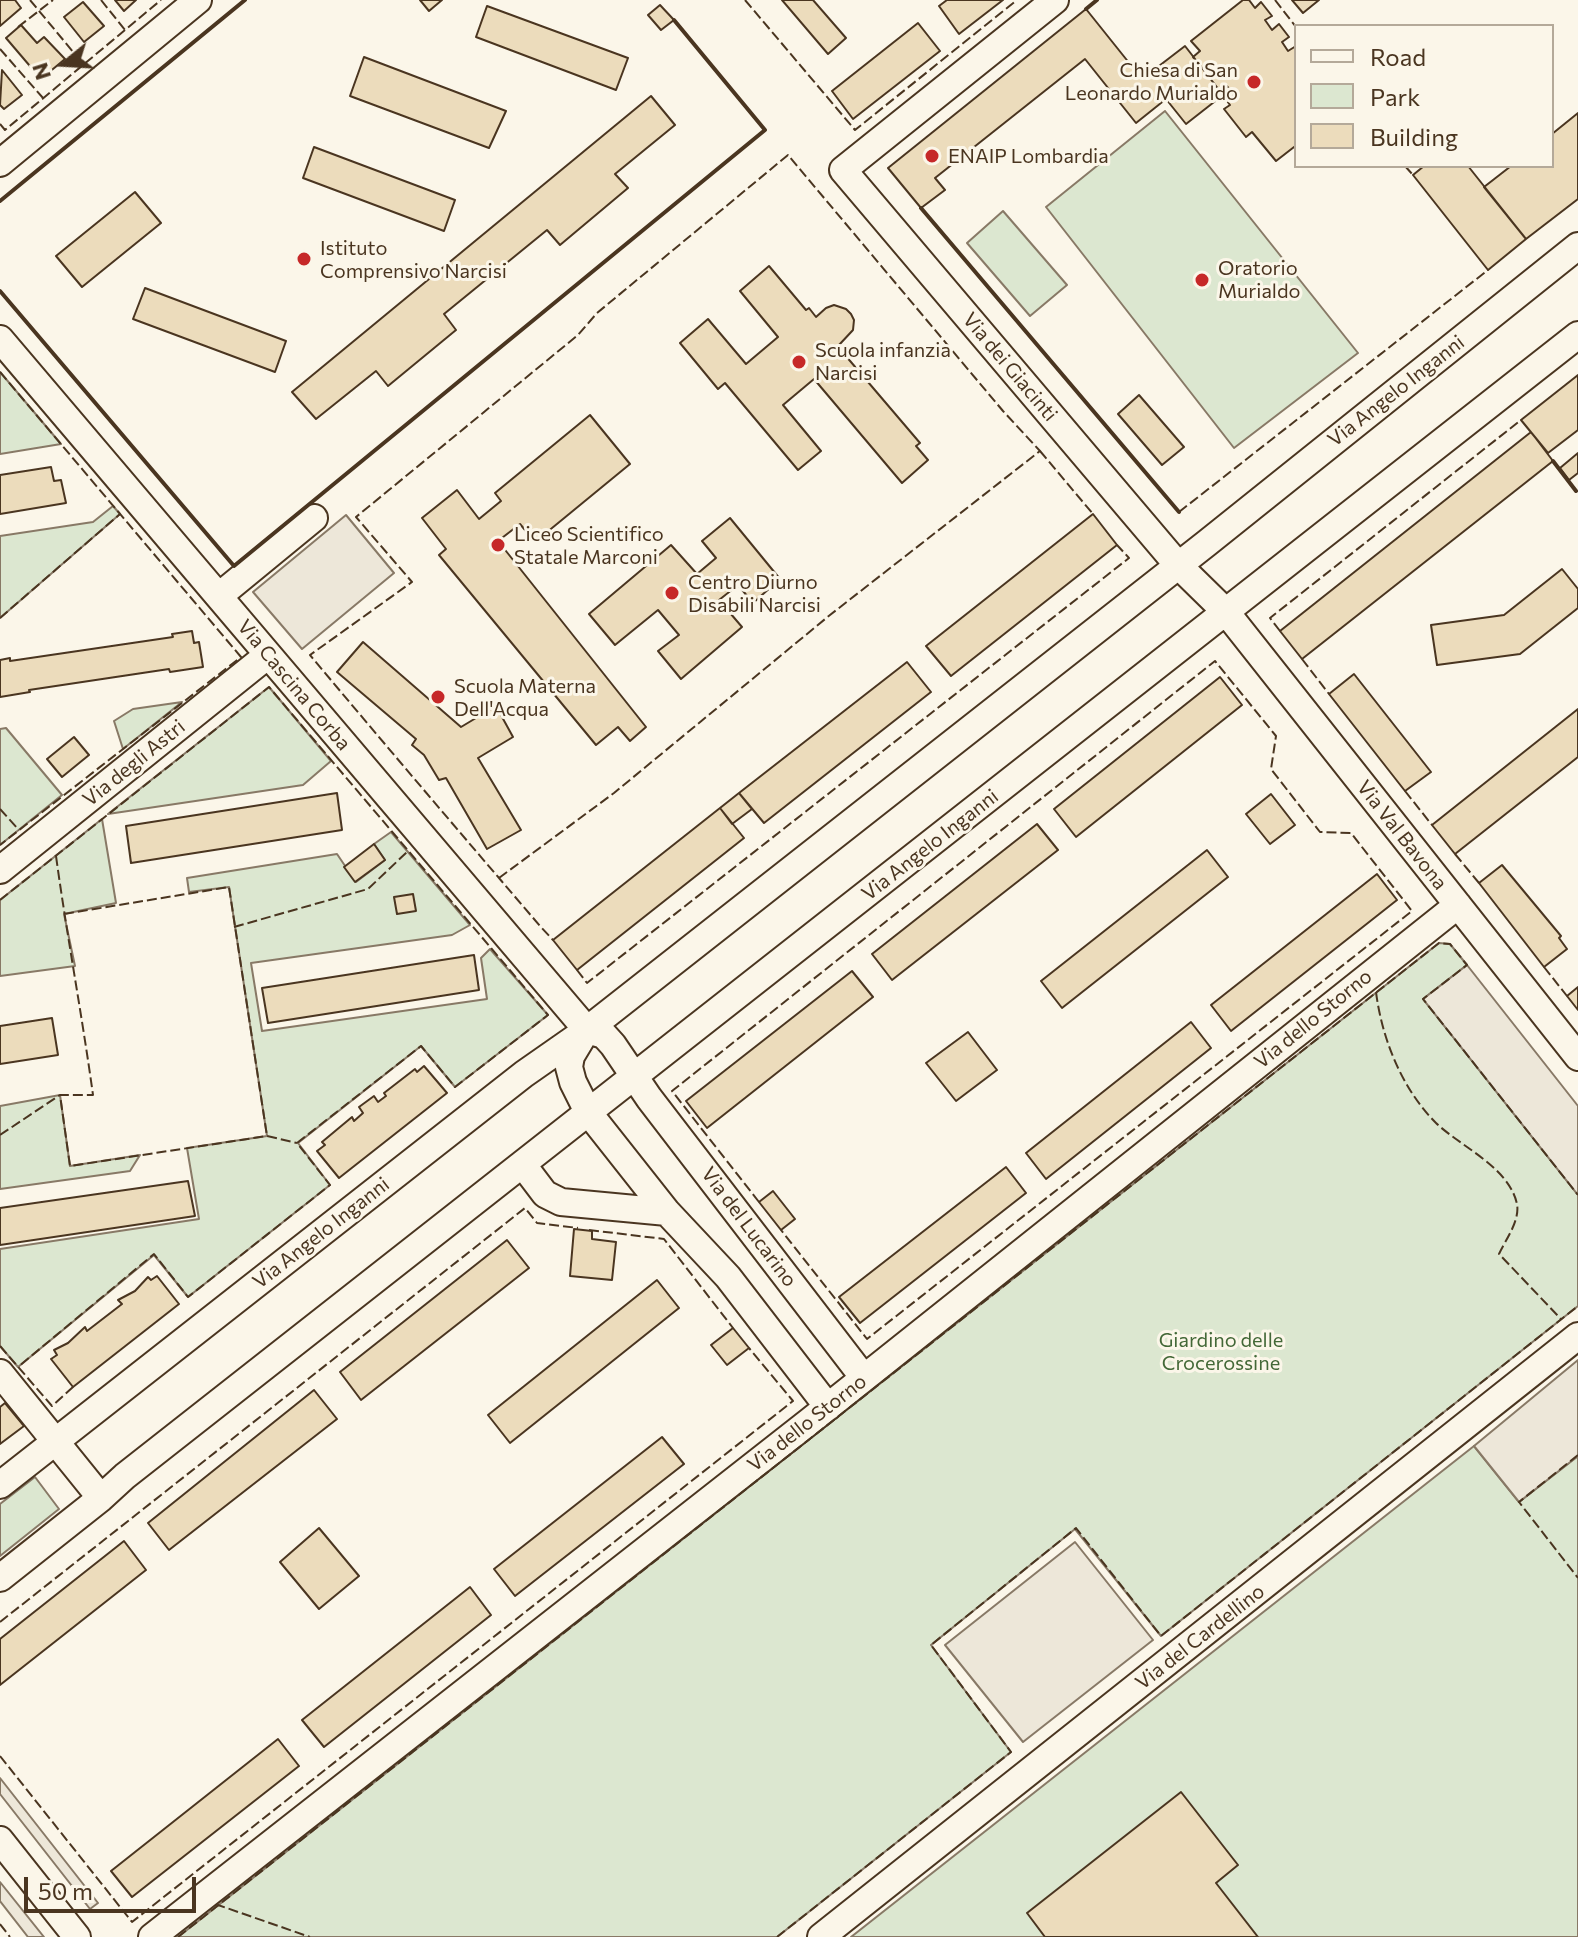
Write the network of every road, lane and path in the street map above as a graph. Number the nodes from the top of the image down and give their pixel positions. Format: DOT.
graph roads {
  1 [pos="1055,0"];
  2 [pos="193,2"];
  3 [pos="0,163"];
  4 [pos="1578,246"];
  5 [pos="1578,335"];
  6 [pos="0,339"];
  7 [pos="314,518"];
  8 [pos="1177,564"];
  9 [pos="219,596"];
  10 [pos="1226,612"];
  11 [pos="268,655"];
  12 [pos="0,870"];
  13 [pos="1458,905"];
  14 [pos="587,1030"];
  15 [pos="1578,1057"];
  16 [pos="633,1077"];
  17 [pos="588,1112"];
  18 [pos="523,1165"];
  19 [pos="667,1212"];
  20 [pos="1578,1336"];
  21 [pos="0,1373"];
  22 [pos="864,1378"];
  23 [pos="828,1407"];
  24 [pos="56,1440"];
  25 [pos="0,1485"];
  26 [pos="101,1498"];
  27 [pos="0,1578"];
  28 [pos="0,1840"];
  29 [pos="77,1937"];
  30 [pos="152,1937"];
  31 [pos="821,1937"];
  1 -- 8 [label="street, Via dei Giacinti"];
  2 -- 3 [label="street"];
  4 -- 8 [label="street, Via Angelo Inganni"];
  5 -- 10 [label="street, Via Angelo Inganni"];
  6 -- 9 [label="street, Via Cascina Corba"];
  7 -- 9 [label="street"];
  8 -- 10 [label="street"];
  8 -- 14 [label="street, Via Angelo Inganni"];
  9 -- 11 [label="street, Via Cascina Corba"];
  10 -- 13 [label="street, Via Val Bavona"];
  10 -- 16 [label="street, Via Angelo Inganni"];
  11 -- 12 [label="street, Via degli Astri"];
  11 -- 14 [label="street, Via Cascina Corba"];
  13 -- 15 [label="street, Via Val Bavona"];
  13 -- 22 [label="street, Via dello Storno"];
  14 -- 16 [label="street"];
  14 -- 17 [label="street, Via Angelo Inganni"];
  14 -- 24 [label="street, Via Angelo Inganni"];
  16 -- 17 [label="street, Via Angelo Inganni"];
  16 -- 22 [label="street, Via del Lucarino"];
  17 -- 18 [label="street, Via Angelo Inganni"];
  17 -- 19 [label="street"];
  18 -- 19 [label="street"];
  18 -- 26 [label="street, Via Angelo Inganni"];
  19 -- 23 [label="street"];
  20 -- 31 [label="street, Via del Cardellino"];
  21 -- 24 [label="street"];
  22 -- 23 [label="street, Via dello Storno"];
  23 -- 30 [label="street, Via dello Storno"];
  24 -- 25 [label="street, Via Angelo Inganni"];
  24 -- 26 [label="street"];
  26 -- 27 [label="street, Via Angelo Inganni"];
  28 -- 29 [label="street"];
}
